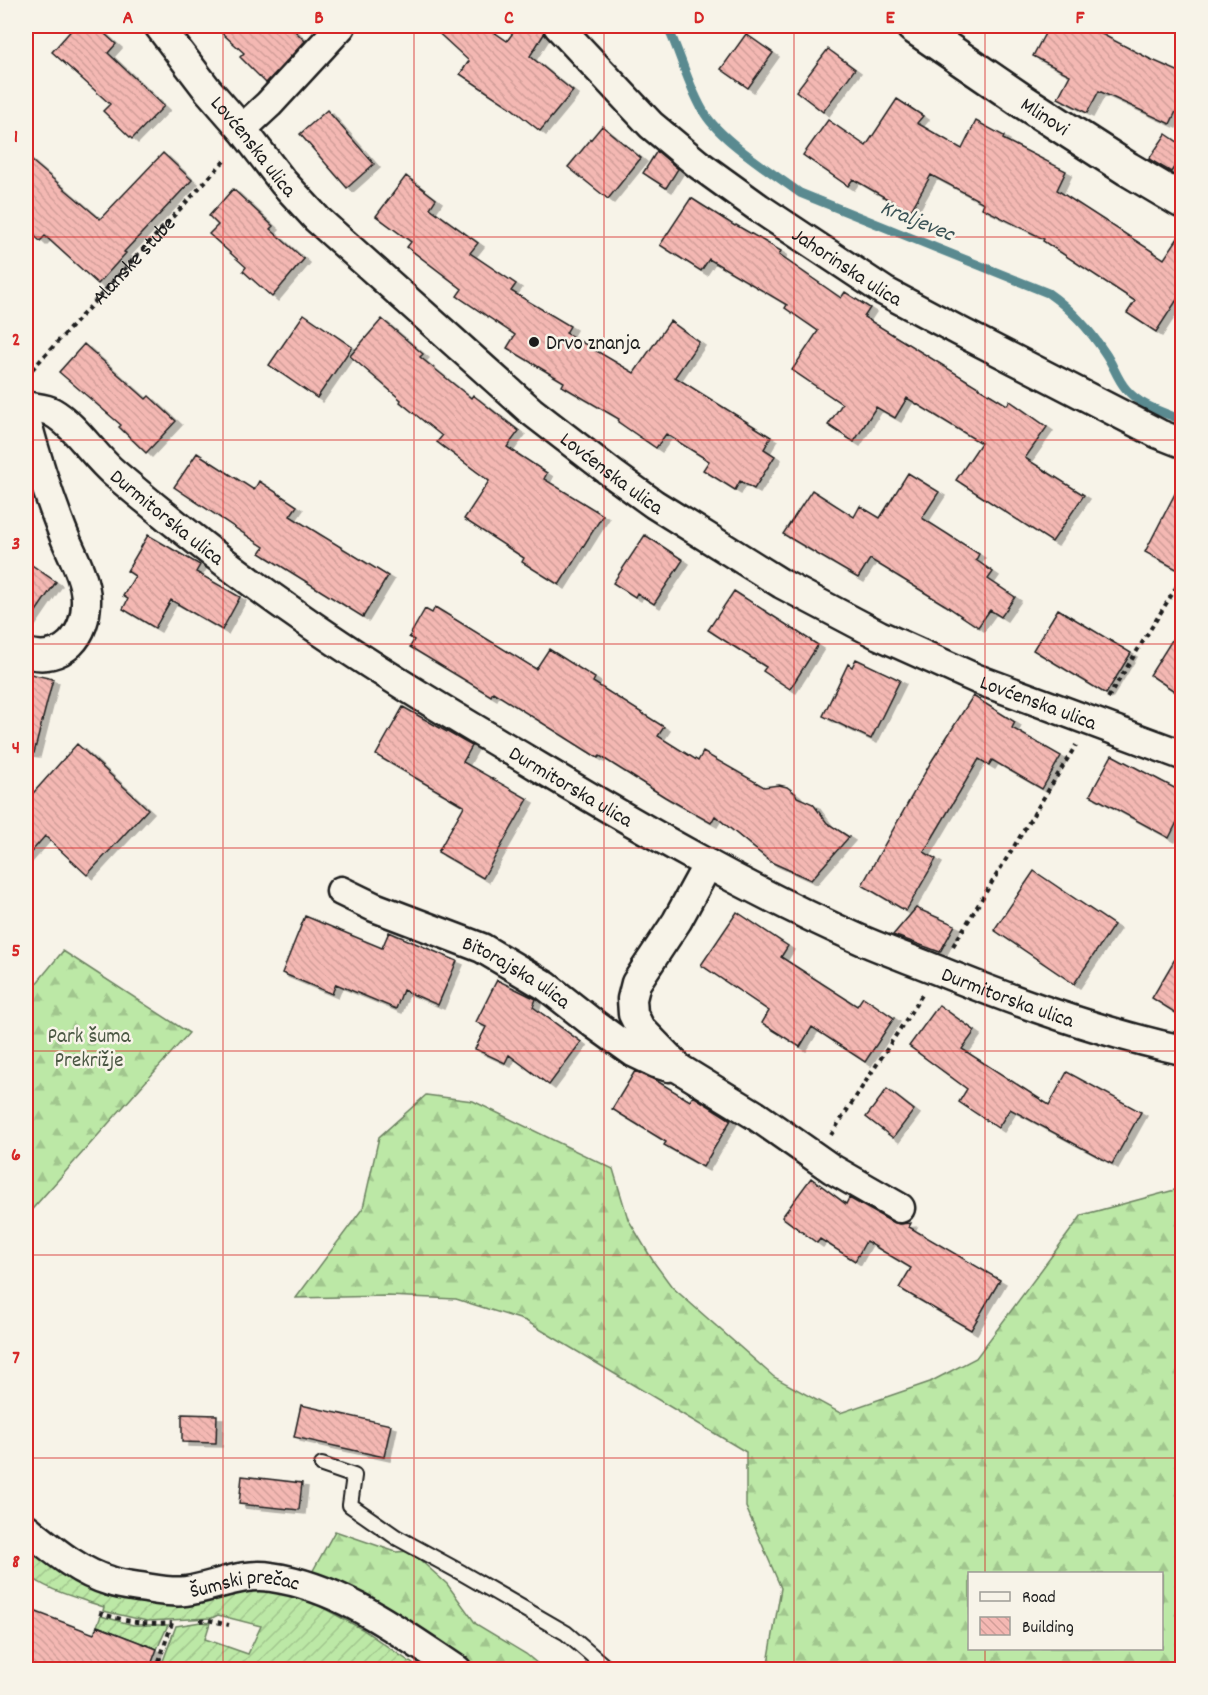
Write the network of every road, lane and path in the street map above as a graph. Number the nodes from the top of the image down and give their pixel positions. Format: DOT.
graph roads {
  1 [pos="159,26"];
  2 [pos="341,26"];
  3 [pos="558,26"];
  4 [pos="913,26"];
  5 [pos="238,141"];
  6 [pos="1182,201"];
  7 [pos="26,376"];
  8 [pos="26,406"];
  9 [pos="26,420"];
  10 [pos="1182,443"];
  11 [pos="1182,578"];
  12 [pos="26,653"];
  13 [pos="1102,706"];
  14 [pos="1182,755"];
  15 [pos="708,864"];
  16 [pos="340,891"];
  17 [pos="1182,1050"];
  18 [pos="680,1070"];
  19 [pos="900,1208"];
  20 [pos="322,1464"];
  21 [pos="26,1528"];
  22 [pos="172,1623"];
  23 [pos="156,1670"];
  24 [pos="457,1670"];
  25 [pos="609,1670"];
  1 -- 5 [label="street, Lovćenska ulica"];
  2 -- 5 [label="street"];
  3 -- 10 [label="street, Jahorinska ulica"];
  4 -- 6 [label="main road, Mlinovi"];
  5 -- 7 [label="path, Alanske stube"];
  5 -- 14 [label="street, Lovćenska ulica"];
  8 -- 15 [label="street, Durmitorska ulica"];
  9 -- 12 [label="street"];
  11 -- 13 [label="path"];
  15 -- 17 [label="street, Durmitorska ulica"];
  15 -- 18 [label="street, Bitorajska ulica"];
  16 -- 18 [label="street, Bitorajska ulica"];
  18 -- 19 [label="street, Bitorajska ulica"];
  20 -- 25 [label="lane"];
  21 -- 24 [label="street, Šumski prečac"];
  22 -- 23 [label="path"];
}
